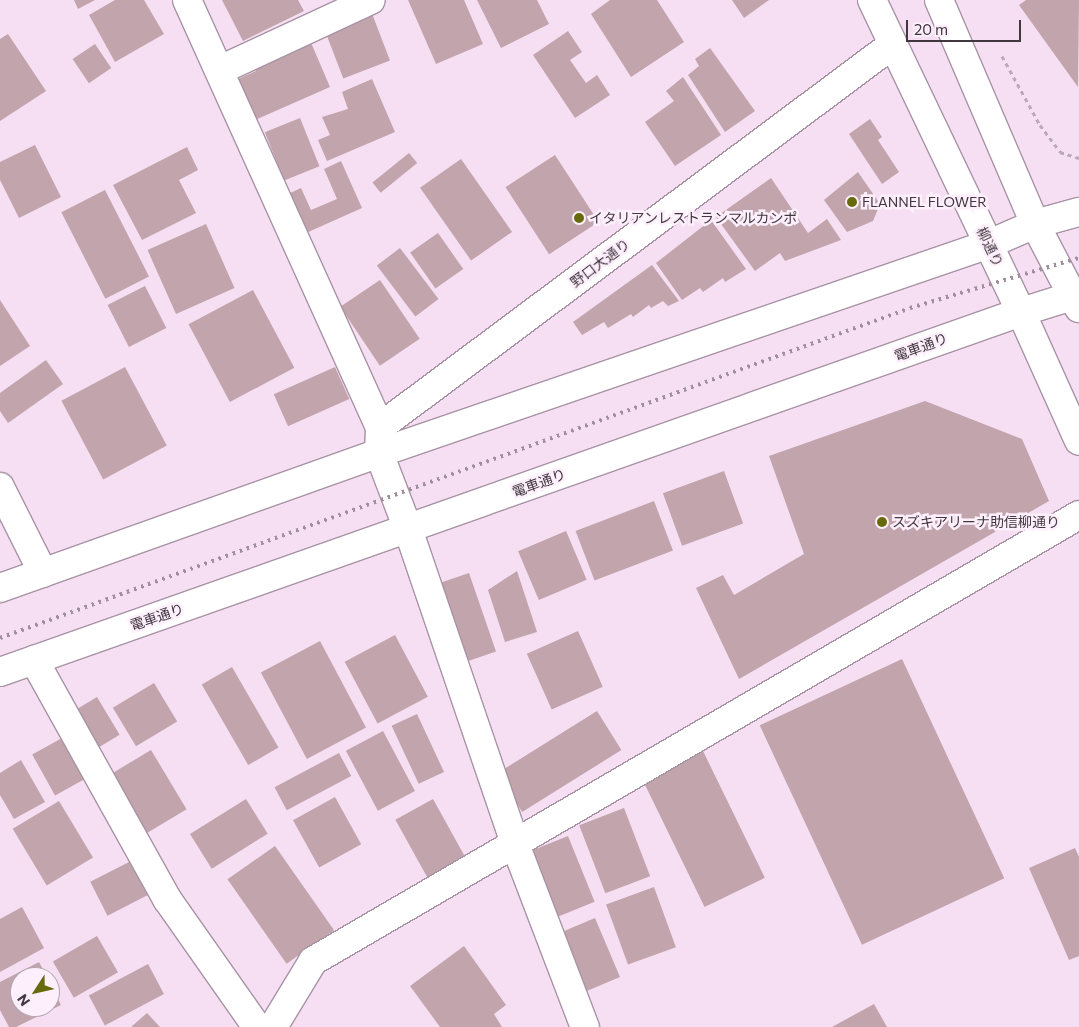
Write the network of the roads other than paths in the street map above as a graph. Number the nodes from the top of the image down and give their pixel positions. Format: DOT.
graph roads {
  1 [pos="187,0"];
  2 [pos="371,0"];
  3 [pos="872,0"];
  4 [pos="948,4"];
  5 [pos="892,45"];
  6 [pos="220,70"];
  7 [pos="1079,212"];
  8 [pos="1036,224"];
  9 [pos="989,244"];
  10 [pos="1077,299"];
  11 [pos="1021,312"];
  12 [pos="380,440"];
  13 [pos="1079,442"];
  14 [pos="0,487"];
  15 [pos="1079,515"];
  16 [pos="408,529"];
  17 [pos="43,573"];
  18 [pos="0,588"];
  19 [pos="34,660"];
  20 [pos="0,672"];
  21 [pos="514,844"];
  22 [pos="257,1027"];
  23 [pos="273,1027"];
  24 [pos="585,1027"];
  1 -- 6 [label="street"];
  2 -- 6 [label="street"];
  3 -- 5 [label="street, 柳通り"];
  4 -- 8 [label="street"];
  5 -- 9 [label="street, 柳通り"];
  5 -- 12 [label="street, 野口大通り"];
  6 -- 12 [label="street"];
  7 -- 8 [label="street"];
  8 -- 9 [label="street"];
  8 -- 10 [label="street"];
  9 -- 11 [label="street, 柳通り"];
  9 -- 12 [label="street"];
  10 -- 11 [label="street, 電車通り"];
  11 -- 13 [label="street, 柳通り"];
  11 -- 16 [label="street, 電車通り"];
  12 -- 16 [label="street"];
  12 -- 17 [label="street"];
  14 -- 17 [label="street"];
  15 -- 21 [label="street"];
  16 -- 19 [label="street, 電車通り"];
  16 -- 21 [label="street"];
  17 -- 18 [label="street"];
  19 -- 20 [label="street, 電車通り"];
  19 -- 22 [label="street"];
  21 -- 23 [label="street"];
  21 -- 24 [label="street"];
}
